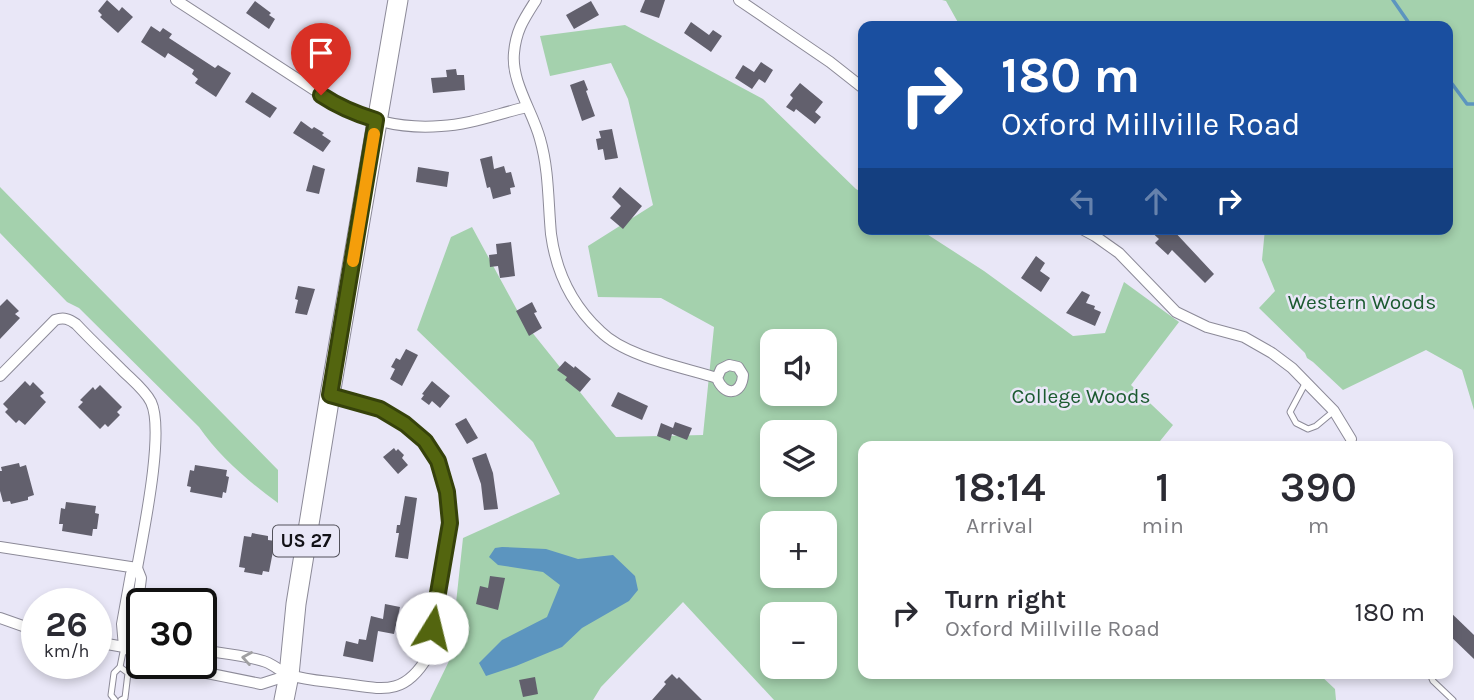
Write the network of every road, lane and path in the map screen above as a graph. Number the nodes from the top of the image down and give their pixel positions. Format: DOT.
graph roads {
  1 [pos="176,0"];
  2 [pos="398,0"];
  3 [pos="536,0"];
  4 [pos="739,0"];
  5 [pos="858,84"];
  6 [pos="527,107"];
  7 [pos="376,120"];
  8 [pos="1093,235"];
  9 [pos="0,376"];
  10 [pos="717,378"];
  11 [pos="1306,382"];
  12 [pos="330,395"];
  13 [pos="1334,411"];
  14 [pos="1351,441"];
  15 [pos="0,547"];
  16 [pos="136,568"];
  17 [pos="0,618"];
  18 [pos="21,625"];
  19 [pos="112,645"];
  20 [pos="124,647"];
  21 [pos="217,653"];
  22 [pos="120,667"];
  23 [pos="289,674"];
  24 [pos="217,675"];
  25 [pos="1432,679"];
  26 [pos="115,700"];
  27 [pos="121,700"];
  28 [pos="284,700"];
  29 [pos="1453,700"];
  1 -- 7 [label="street"];
  2 -- 7 [label="highway, US 27"];
  3 -- 6 [label="street"];
  4 -- 5 [label="street"];
  6 -- 7 [label="street"];
  6 -- 10 [label="street"];
  7 -- 12 [label="highway, US 27"];
  8 -- 11 [label="street"];
  9 -- 16 [label="street"];
  11 -- 13 [label="street"];
  11 -- 13 [label="lane"];
  12 -- 23 [label="highway, US 27"];
  12 -- 23 [label="street"];
  13 -- 14 [label="street"];
  15 -- 16 [label="street"];
  16 -- 20 [label="street"];
  17 -- 18 [label="street"];
  19 -- 20 [label="street"];
  20 -- 22 [label="lane"];
  23 -- 21 [label="street, one-way"];
  22 -- 26 [label="lane"];
  22 -- 27 [label="lane"];
  23 -- 24 [label="street"];
  23 -- 28 [label="highway, US 27"];
  25 -- 29 [label="lane"];
}
